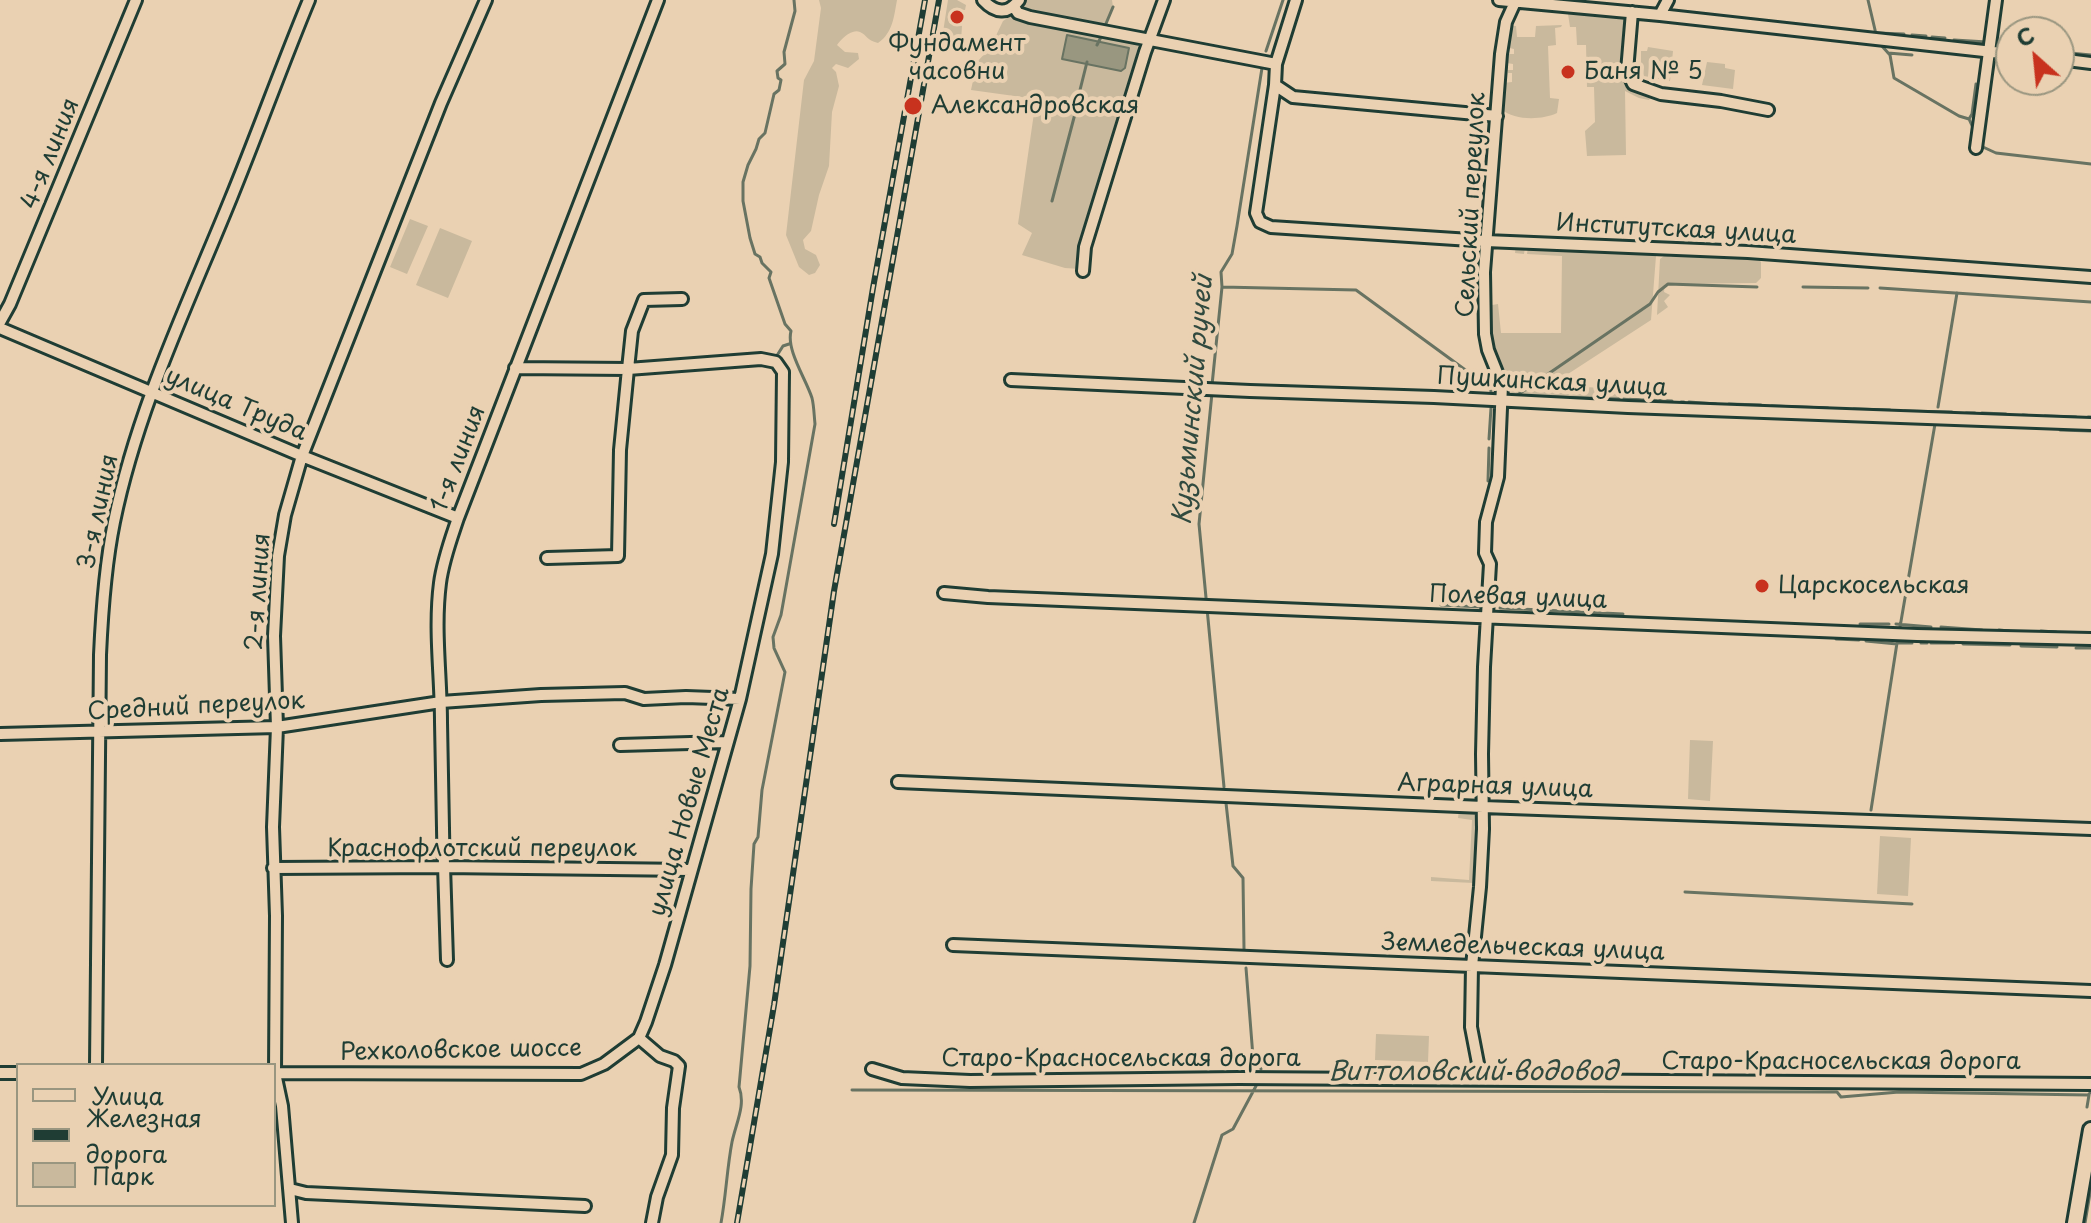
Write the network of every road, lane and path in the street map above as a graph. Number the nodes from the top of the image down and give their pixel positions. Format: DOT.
graph roads {
  1 [pos="136,0"];
  2 [pos="309,0"];
  3 [pos="486,0"];
  4 [pos="658,0"];
  5 [pos="983,0"];
  6 [pos="1164,0"];
  7 [pos="1296,0"];
  8 [pos="1499,0"];
  9 [pos="1668,0"];
  10 [pos="1996,0"];
  11 [pos="1516,1"];
  12 [pos="1017,4"];
  13 [pos="1632,12"];
  14 [pos="1660,15"];
  15 [pos="1149,39"];
  16 [pos="1988,52"];
  17 [pos="1995,53"];
  18 [pos="1276,64"];
  19 [pos="1275,85"];
  20 [pos="1768,110"];
  21 [pos="1497,116"];
  22 [pos="1976,148"];
  23 [pos="1486,241"];
  24 [pos="1083,271"];
  25 [pos="2091,277"];
  26 [pos="682,299"];
  27 [pos="0,325"];
  28 [pos="515,368"];
  29 [pos="628,369"];
  30 [pos="1011,380"];
  31 [pos="152,390"];
  32 [pos="1502,401"];
  33 [pos="2091,424"];
  34 [pos="302,456"];
  35 [pos="458,518"];
  36 [pos="547,558"];
  37 [pos="944,593"];
  38 [pos="1488,617"];
  39 [pos="2091,639"];
  40 [pos="740,699"];
  41 [pos="441,702"];
  42 [pos="277,727"];
  43 [pos="99,733"];
  44 [pos="0,734"];
  45 [pos="726,742"];
  46 [pos="620,745"];
  47 [pos="898,782"];
  48 [pos="1483,807"];
  49 [pos="2091,829"];
  50 [pos="443,867"];
  51 [pos="273,868"];
  52 [pos="691,870"];
  53 [pos="953,945"];
  54 [pos="447,960"];
  55 [pos="1472,966"];
  56 [pos="2091,991"];
  57 [pos="639,1038"];
  58 [pos="96,1063"];
  59 [pos="275,1063"];
  60 [pos="872,1069"];
  61 [pos="276,1073"];
  62 [pos="276,1078"];
  63 [pos="1481,1079"];
  64 [pos="2091,1084"];
  65 [pos="2091,1130"];
  66 [pos="290,1189"];
  67 [pos="585,1206"];
  68 [pos="292,1223"];
  69 [pos="652,1223"];
  70 [pos="2075,1223"];
  1 -- 27 [label="street, 4-я линия"];
  2 -- 31 [label="street, 3-я линия"];
  3 -- 34 [label="street, 2-я линия"];
  4 -- 28 [label="street, 1-я линия"];
  5 -- 12 [label="street"];
  6 -- 15 [label="street"];
  7 -- 18 [label="street"];
  8 -- 11 [label="street"];
  9 -- 14 [label="street"];
  10 -- 16 [label="street"];
  11 -- 13 [label="street"];
  11 -- 21 [label="street, Сельский переулок"];
  12 -- 15 [label="street"];
  13 -- 14 [label="street"];
  13 -- 20 [label="street"];
  14 -- 16 [label="street"];
  15 -- 18 [label="street"];
  15 -- 24 [label="street"];
  16 -- 17 [label="street"];
  16 -- 22 [label="street"];
  18 -- 19 [label="street"];
  19 -- 21 [label="street"];
  19 -- 23 [label="street, Институтская улица"];
  21 -- 23 [label="street, Сельский переулок"];
  23 -- 25 [label="street, Институтская улица"];
  23 -- 32 [label="street, Сельский переулок"];
  26 -- 29 [label="street"];
  27 -- 31 [label="street, улица Труда"];
  28 -- 29 [label="street"];
  28 -- 35 [label="street, 1-я линия"];
  29 -- 36 [label="street"];
  29 -- 40 [label="street, улица Новые Места"];
  30 -- 32 [label="street, Пушкинская улица"];
  31 -- 34 [label="street, улица Труда"];
  31 -- 43 [label="street, 3-я линия"];
  32 -- 33 [label="street, Пушкинская улица"];
  32 -- 38 [label="street, Сельский переулок"];
  34 -- 35 [label="street, улица Труда"];
  34 -- 42 [label="street, 2-я линия"];
  35 -- 41 [label="street, 1-я линия"];
  37 -- 38 [label="street, Полевая улица"];
  38 -- 39 [label="street, Полевая улица"];
  38 -- 48 [label="street, Сельский переулок"];
  40 -- 41 [label="street, Средний переулок"];
  40 -- 45 [label="street, улица Новые Места"];
  41 -- 42 [label="street, Средний переулок"];
  41 -- 50 [label="street, 1-я линия"];
  42 -- 43 [label="street, Средний переулок"];
  42 -- 51 [label="street, 2-я линия"];
  43 -- 44 [label="street, Средний переулок"];
  43 -- 58 [label="street, 3-я линия"];
  45 -- 46 [label="street"];
  45 -- 52 [label="street, улица Новые Места"];
  47 -- 48 [label="street, Аграрная улица"];
  48 -- 49 [label="street, Аграрная улица"];
  48 -- 55 [label="street, Сельский переулок"];
  50 -- 51 [label="street, Краснофлотский переулок"];
  50 -- 52 [label="street, Краснофлотский переулок"];
  50 -- 54 [label="street, 1-я линия"];
  51 -- 59 [label="street, 2-я линия"];
  52 -- 57 [label="street, улица Новые Места"];
  53 -- 55 [label="street, Земледельческая улица"];
  55 -- 56 [label="street, Земледельческая улица"];
  55 -- 63 [label="street, Сельский переулок"];
  57 -- 61 [label="street, Рехколовское шоссе"];
  57 -- 69 [label="street"];
  60 -- 63 [label="street, Старо-Красносельская дорога"];
  62 -- 66 [label="street, 2-я линия"];
  63 -- 64 [label="street, Старо-Красносельская дорога"];
  65 -- 70 [label="street"];
  66 -- 67 [label="street"];
  66 -- 68 [label="street, 2-я линия"];
}
